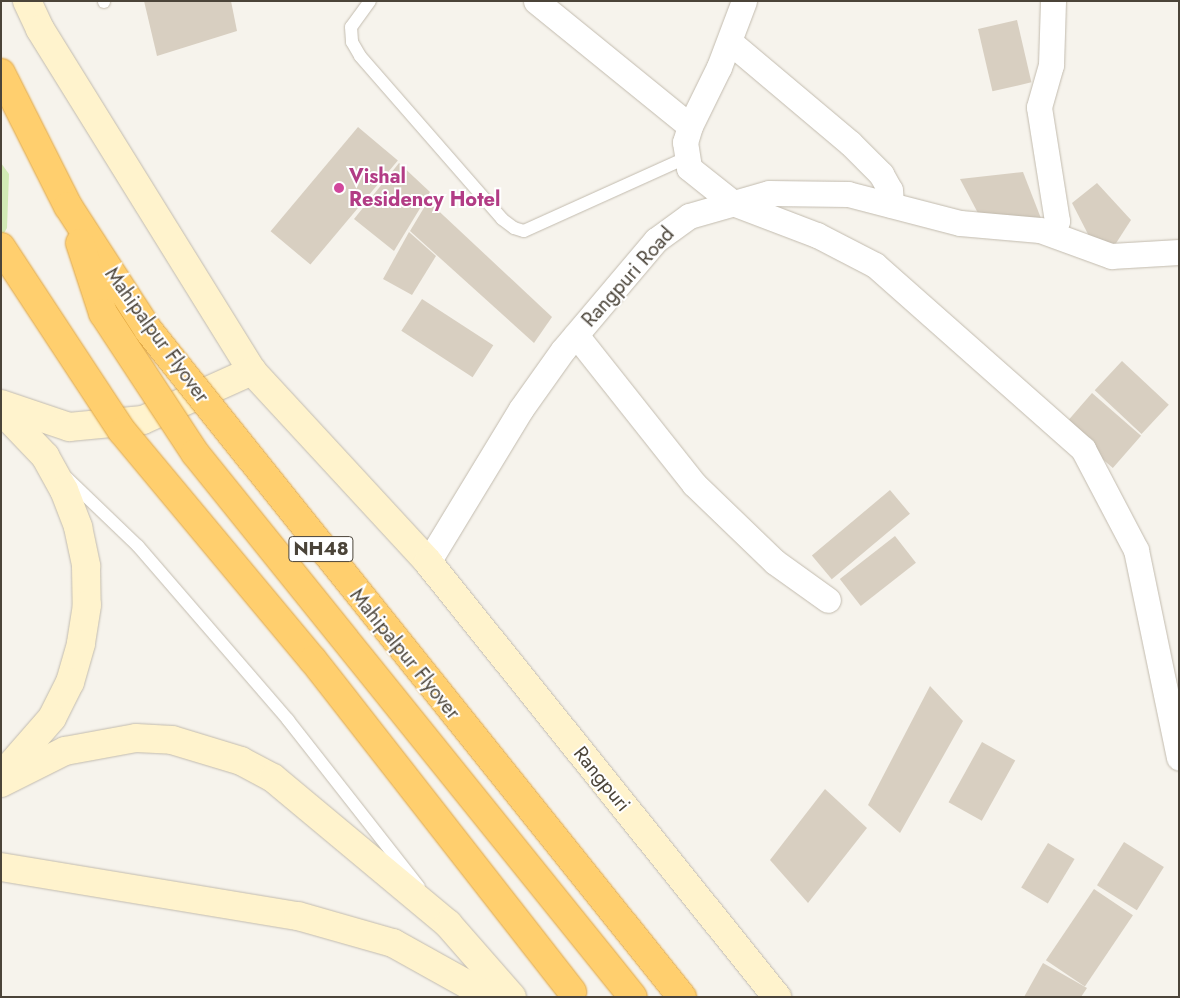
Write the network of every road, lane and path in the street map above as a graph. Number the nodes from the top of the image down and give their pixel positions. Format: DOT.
graph roads {
  1 [pos="27,1"];
  2 [pos="370,1"];
  3 [pos="536,1"];
  4 [pos="744,1"];
  5 [pos="1053,1"];
  6 [pos="730,42"];
  7 [pos="1,73"];
  8 [pos="690,126"];
  9 [pos="686,158"];
  10 [pos="733,202"];
  11 [pos="891,205"];
  12 [pos="68,206"];
  13 [pos="1050,234"];
  14 [pos="1,247"];
  15 [pos="1179,252"];
  16 [pos="576,336"];
  17 [pos="252,371"];
  18 [pos="1,404"];
  19 [pos="1,410"];
  20 [pos="45,456"];
  21 [pos="428,562"];
  22 [pos="828,600"];
  23 [pos="1179,758"];
  24 [pos="1,775"];
  25 [pos="1,783"];
  26 [pos="1,867"];
  27 [pos="448,924"];
  28 [pos="572,992"];
  29 [pos="490,997"];
  30 [pos="512,997"];
  31 [pos="633,997"];
  32 [pos="682,997"];
  33 [pos="777,997"];
  1 -- 17 [label="main road, Rangpuri"];
  2 -- 9 [label="lane"];
  3 -- 8 [label="street"];
  4 -- 6 [label="street"];
  5 -- 13 [label="street"];
  6 -- 8 [label="street"];
  6 -- 11 [label="street"];
  7 -- 12 [label="highway, Mahipalpur Flyover / NH48, bridge"];
  8 -- 9 [label="street"];
  9 -- 10 [label="street"];
  10 -- 11 [label="street, Rangpuri Road"];
  10 -- 16 [label="street, Rangpuri Road"];
  10 -- 23 [label="street"];
  11 -- 13 [label="street, Rangpuri Road"];
  12 -- 31 [label="highway, bridge"];
  12 -- 32 [label="highway, Mahipalpur Flyover / NH48, bridge"];
  13 -- 15 [label="street, Rangpuri Road"];
  14 -- 28 [label="highway, bridge"];
  16 -- 21 [label="street, Rangpuri Road"];
  16 -- 22 [label="street"];
  17 -- 18 [label="main road"];
  17 -- 21 [label="main road, Rangpuri"];
  19 -- 20 [label="main road"];
  20 -- 24 [label="main road"];
  20 -- 27 [label="lane"];
  21 -- 33 [label="main road, Rangpuri"];
  25 -- 27 [label="main road"];
  26 -- 29 [label="main road"];
  27 -- 30 [label="main road"];
}
